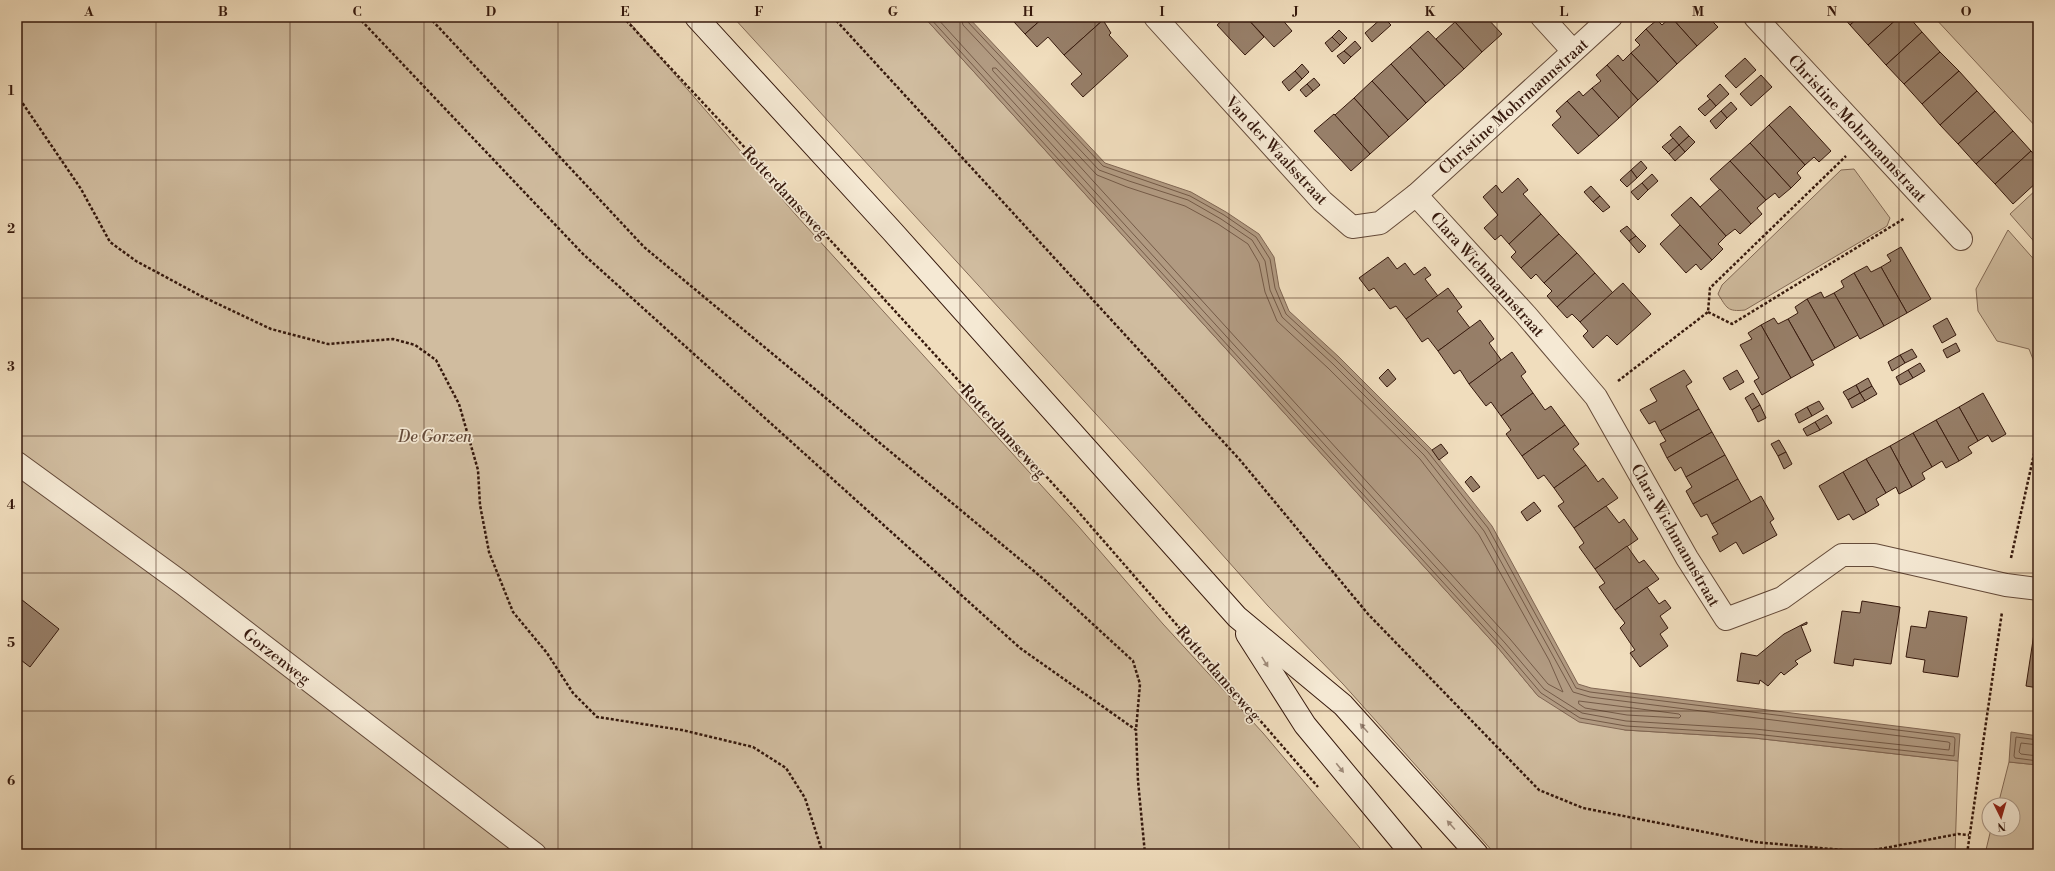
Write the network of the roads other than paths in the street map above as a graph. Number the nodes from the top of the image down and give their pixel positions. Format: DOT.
graph roads {
  1 [pos="696,17"];
  2 [pos="1155,17"];
  3 [pos="1542,17"];
  4 [pos="1611,17"];
  5 [pos="1755,17"];
  6 [pos="1573,51"];
  7 [pos="1416,195"];
  8 [pos="1961,239"];
  9 [pos="17,463"];
  10 [pos="2038,589"];
  11 [pos="1237,617"];
  12 [pos="534,854"];
  13 [pos="1412,854"];
  14 [pos="1477,854"];
  1 -- 11 [label="street"];
  2 -- 7 [label="street, Van der Waalsstraat"];
  3 -- 6 [label="street"];
  4 -- 6 [label="street, Christine Mohrmannstraat"];
  5 -- 8 [label="street, Christine Mohrmannstraat"];
  6 -- 7 [label="street, Christine Mohrmannstraat"];
  7 -- 10 [label="street, Clara Wichmannstraat"];
  9 -- 12 [label="street, Gorzenweg"];
  11 -- 13 [label="street, one-way"];
  14 -- 11 [label="street, one-way"];
}
